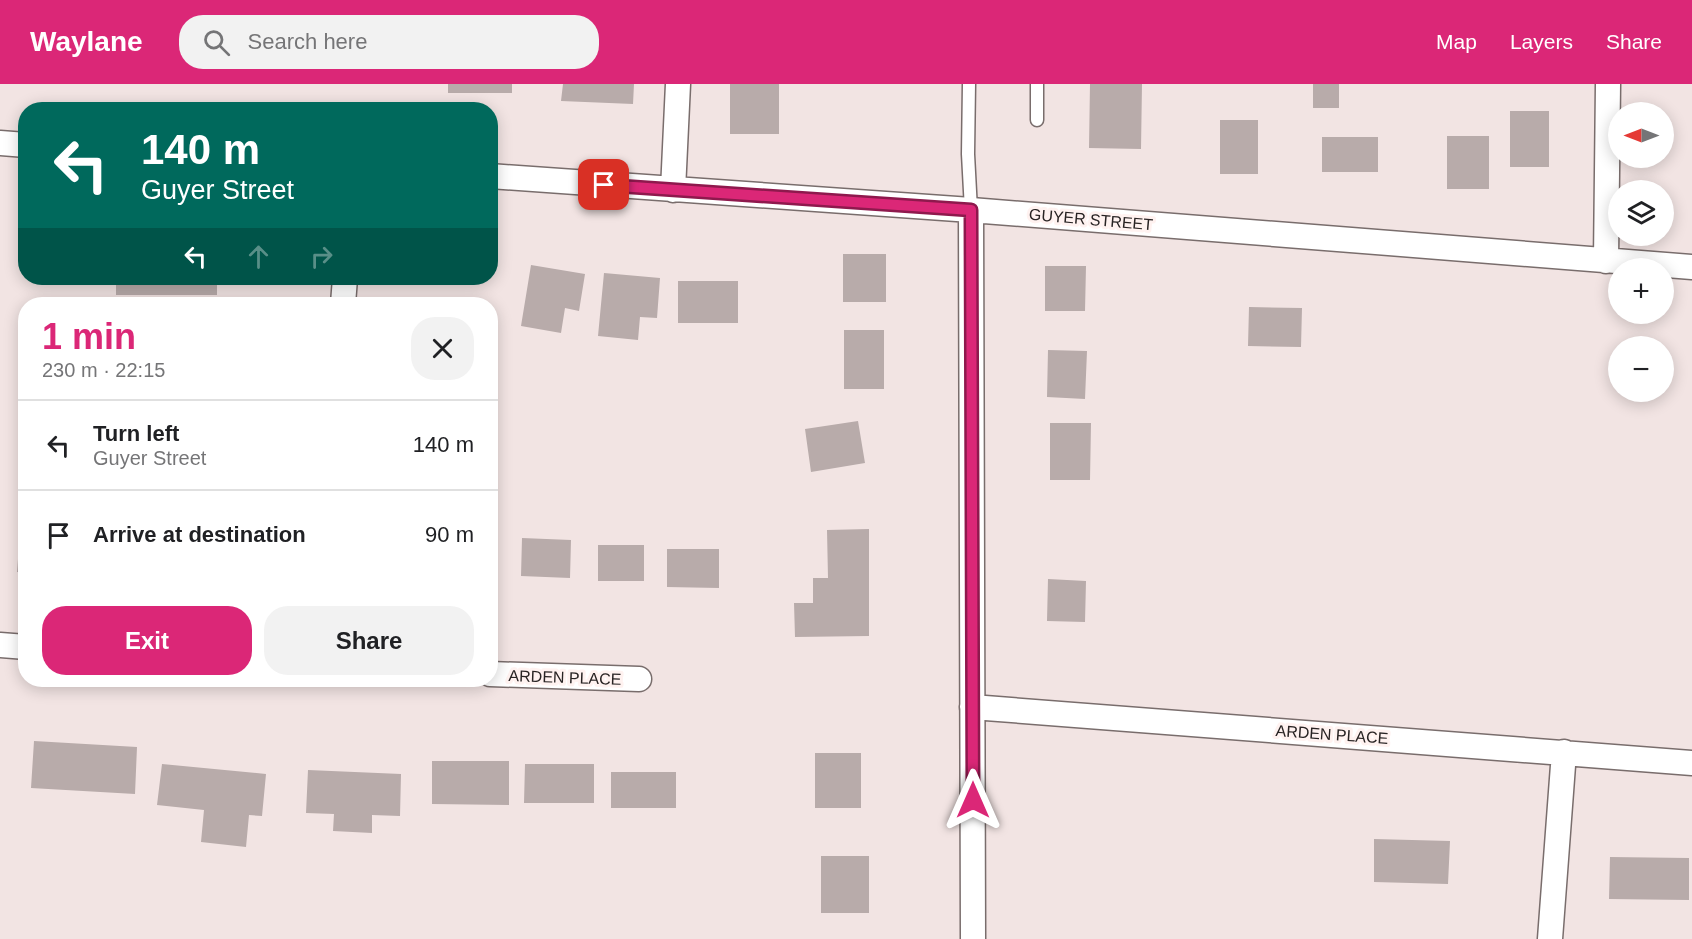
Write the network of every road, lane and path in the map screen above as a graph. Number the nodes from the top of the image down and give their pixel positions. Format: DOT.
graph roads {
  1 [pos="678,84"];
  2 [pos="969,84"];
  3 [pos="1037,84"];
  4 [pos="1608,84"];
  5 [pos="1037,120"];
  6 [pos="0,143"];
  7 [pos="18,144"];
  8 [pos="498,177"];
  9 [pos="673,190"];
  10 [pos="971,210"];
  11 [pos="1606,261"];
  12 [pos="1692,267"];
  13 [pos="0,645"];
  14 [pos="18,646"];
  15 [pos="498,674"];
  16 [pos="639,679"];
  17 [pos="972,707"];
  18 [pos="1564,752"];
  19 [pos="1692,763"];
  20 [pos="973,939"];
  21 [pos="1550,939"];
  1 -- 9 [label="street"];
  2 -- 10 [label="lane"];
  3 -- 5 [label="lane"];
  4 -- 11 [label="street"];
  6 -- 7 [label="street"];
  8 -- 9 [label="street, GUYER STREET"];
  9 -- 10 [label="street, GUYER STREET"];
  10 -- 11 [label="street, GUYER STREET"];
  10 -- 17 [label="street"];
  11 -- 12 [label="street, GUYER STREET"];
  13 -- 14 [label="street"];
  15 -- 16 [label="street, ARDEN PLACE"];
  17 -- 18 [label="street, ARDEN PLACE"];
  17 -- 20 [label="street"];
  18 -- 19 [label="street, ARDEN PLACE"];
  18 -- 21 [label="street"];
}
